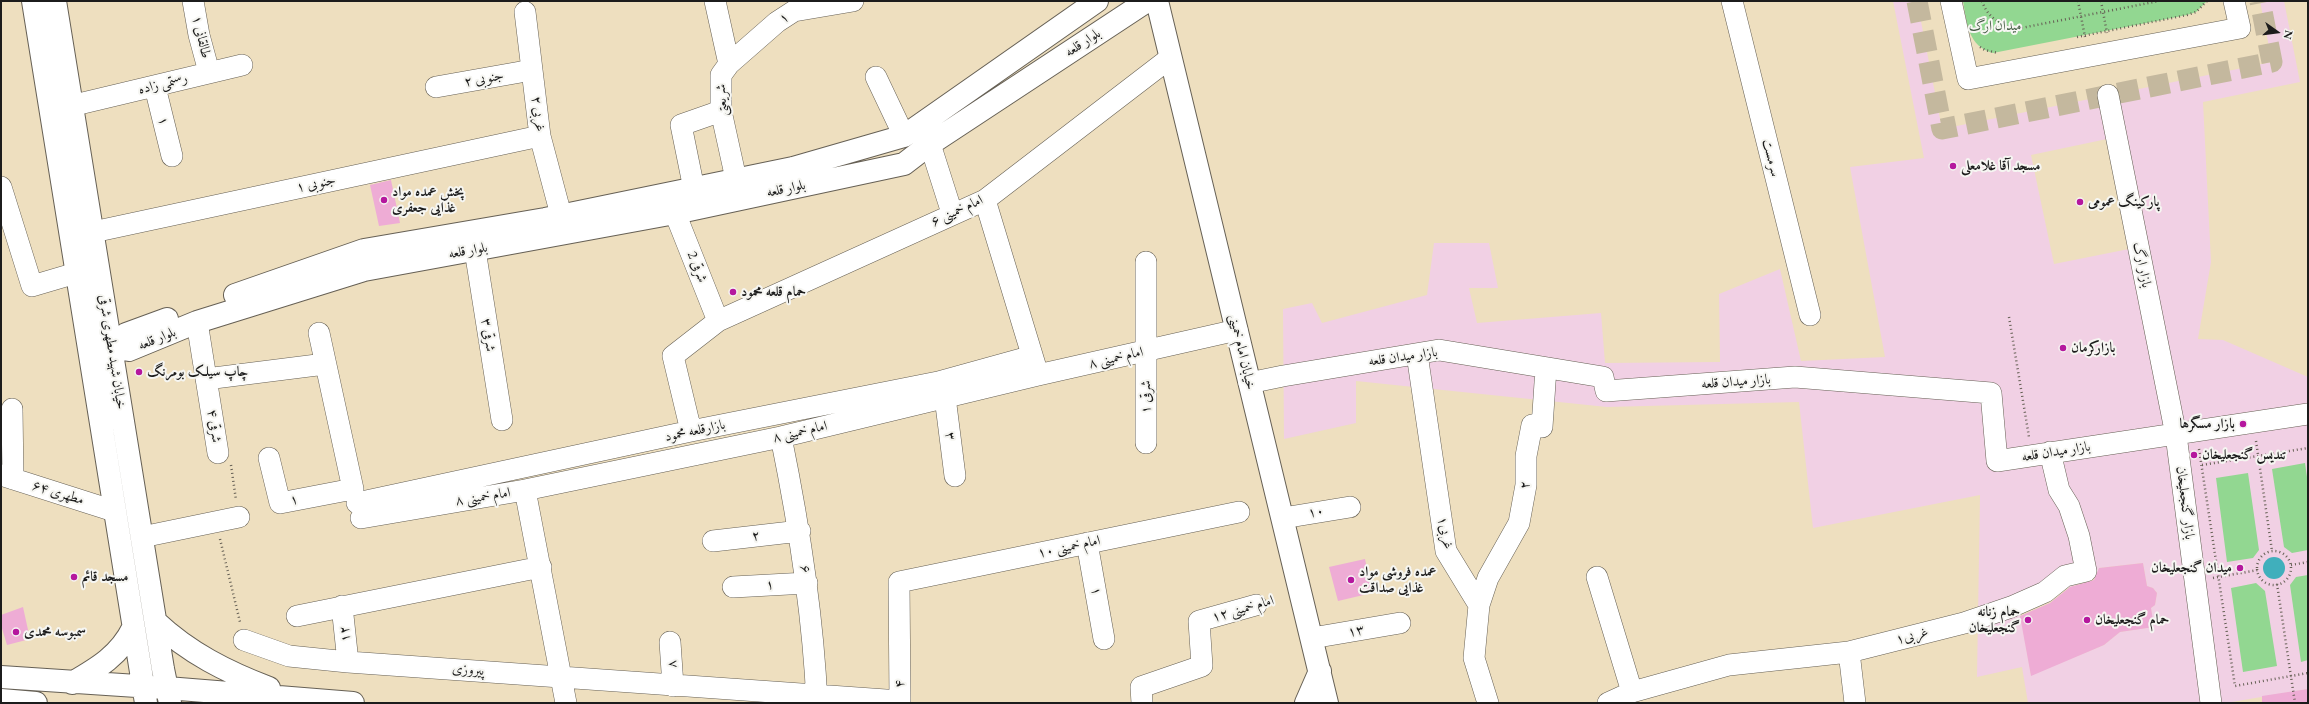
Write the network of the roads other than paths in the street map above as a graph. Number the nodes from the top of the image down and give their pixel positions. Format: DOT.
graph roads {
  1 [pos="32,1"];
  2 [pos="55,1"];
  3 [pos="193,1"];
  4 [pos="715,1"];
  5 [pos="853,1"];
  6 [pos="1147,1"];
  7 [pos="1156,1"];
  8 [pos="1732,1"];
  9 [pos="1951,1"];
  10 [pos="2234,1"];
  11 [pos="1085,5"];
  12 [pos="525,12"];
  13 [pos="1170,58"];
  14 [pos="729,64"];
  15 [pos="242,65"];
  16 [pos="532,70"];
  17 [pos="209,72"];
  18 [pos="876,77"];
  19 [pos="155,87"];
  20 [pos="436,87"];
  21 [pos="2108,95"];
  22 [pos="83,103"];
  23 [pos="721,111"];
  24 [pos="540,136"];
  25 [pos="904,136"];
  26 [pos="930,144"];
  27 [pos="172,156"];
  28 [pos="736,179"];
  29 [pos="1,187"];
  30 [pos="694,189"];
  31 [pos="985,200"];
  32 [pos="675,213"];
  33 [pos="952,213"];
  34 [pos="561,215"];
  35 [pos="93,232"];
  36 [pos="475,250"];
  37 [pos="1146,262"];
  38 [pos="76,273"];
  39 [pos="1810,315"];
  40 [pos="718,321"];
  41 [pos="197,322"];
  42 [pos="1237,330"];
  43 [pos="319,333"];
  44 [pos="111,346"];
  45 [pos="1146,351"];
  46 [pos="1417,354"];
  47 [pos="325,364"];
  48 [pos="1035,365"];
  49 [pos="1546,368"];
  50 [pos="206,379"];
  51 [pos="1249,384"];
  52 [pos="945,397"];
  53 [pos="12,409"];
  54 [pos="2308,414"];
  55 [pos="502,420"];
  56 [pos="691,431"];
  57 [pos="2176,435"];
  58 [pos="781,437"];
  59 [pos="1146,443"];
  60 [pos="218,453"];
  61 [pos="2041,454"];
  62 [pos="270,458"];
  63 [pos="955,476"];
  64 [pos="7,477"];
  65 [pos="525,490"];
  66 [pos="357,503"];
  67 [pos="1350,507"];
  68 [pos="114,510"];
  69 [pos="1239,512"];
  70 [pos="239,517"];
  71 [pos="1283,518"];
  72 [pos="800,531"];
  73 [pos="142,538"];
  74 [pos="713,541"];
  75 [pos="1087,543"];
  76 [pos="541,568"];
  77 [pos="1596,577"];
  78 [pos="899,582"];
  79 [pos="807,583"];
  80 [pos="733,587"];
  81 [pos="1256,605"];
  82 [pos="1478,605"];
  83 [pos="342,606"];
  84 [pos="298,616"];
  85 [pos="156,622"];
  86 [pos="1400,623"];
  87 [pos="133,628"];
  88 [pos="1312,638"];
  89 [pos="1104,639"];
  90 [pos="244,640"];
  91 [pos="670,642"];
  92 [pos="1849,652"];
  93 [pos="348,662"];
  94 [pos="1320,671"];
  95 [pos="561,676"];
  96 [pos="1,677"];
  97 [pos="72,683"];
  98 [pos="673,686"];
  99 [pos="1632,692"];
  100 [pos="144,695"];
  101 [pos="169,695"];
  102 [pos="1142,695"];
  103 [pos="2210,697"];
  104 [pos="817,699"];
  105 [pos="306,700"];
  106 [pos="353,703"];
  107 [pos="566,703"];
  108 [pos="1306,703"];
  109 [pos="1328,703"];
  110 [pos="1488,703"];
  111 [pos="1608,703"];
  112 [pos="1855,703"];
  1 -- 38 [label="main road, خیابان شهید مطهری شرقی"];
  2 -- 35 [label="main road, خیابان شهید مطهری شرقی"];
  3 -- 17 [label="street, طالقانی ۱"];
  4 -- 14 [label="street, شریعتی"];
  5 -- 14 [label="street, ۱"];
  6 -- 26 [label="main road, بلوار قلعه"];
  7 -- 13 [label="main road, خیابان امام خمینی"];
  8 -- 39 [label="street, سرمست"];
  9 -- 10 [label="street"];
  11 -- 25 [label="main road, بلوار قلعه"];
  12 -- 16 [label="street, ۲ غربی"];
  13 -- 31 [label="street, امام خمینی ۶"];
  13 -- 42 [label="main road, خیابان امام خمینی"];
  14 -- 23 [label="street, شریعتی"];
  15 -- 17 [label="street, رستمی زاده"];
  16 -- 20 [label="street, ۲ جنوبی"];
  16 -- 24 [label="street, ۲ غربی"];
  17 -- 19 [label="street, رستمی زاده"];
  18 -- 25 [label="street"];
  19 -- 22 [label="street, رستمی زاده"];
  19 -- 27 [label="street, ۱"];
  21 -- 57 [label="street, بازار ارگ"];
  23 -- 28 [label="street, شریعتی"];
  23 -- 30 [label="street"];
  24 -- 34 [label="street, ۲ غربی"];
  24 -- 35 [label="street, ۱ جنوبی"];
  25 -- 28 [label="main road, بلوار قلعه"];
  26 -- 32 [label="main road, بلوار قلعه"];
  26 -- 33 [label="street"];
  28 -- 30 [label="main road, بلوار قلعه"];
  29 -- 38 [label="street"];
  30 -- 34 [label="main road, بلوار قلعه"];
  31 -- 33 [label="street, امام خمینی ۶"];
  31 -- 48 [label="street"];
  32 -- 36 [label="main road, بلوار قلعه"];
  32 -- 40 [label="street, 2 شرقی"];
  33 -- 40 [label="street, امام خمینی ۶"];
  34 -- 44 [label="main road, بلوار قلعه"];
  35 -- 44 [label="main road, خیابان شهید مطهری شرقی"];
  36 -- 41 [label="main road, بلوار قلعه"];
  36 -- 55 [label="street, ۳ شرقی"];
  37 -- 45 [label="street, ۱ شرقی"];
  38 -- 68 [label="main road, خیابان شهید مطهری شرقی"];
  40 -- 56 [label="street, امام خمینی ۶"];
  41 -- 44 [label="main road, بلوار قلعه"];
  41 -- 50 [label="street, شرقی ۴"];
  42 -- 45 [label="street, امام خمینی ۸"];
  42 -- 51 [label="main road, خیابان امام خمینی"];
  43 -- 47 [label="street"];
  44 -- 73 [label="main road, خیابان شهید مطهری شرقی"];
  45 -- 48 [label="street, امام خمینی ۸"];
  45 -- 59 [label="street, ۱ شرقی"];
  46 -- 49 [label="street, بازار میدان قلعه"];
  46 -- 51 [label="street, بازار میدان قلعه"];
  46 -- 82 [label="street, غربی۱"];
  47 -- 50 [label="street"];
  47 -- 66 [label="street"];
  48 -- 52 [label="street, امام خمینی ۸"];
  48 -- 56 [label="street, بازارقلعه محمود"];
  49 -- 61 [label="street, بازار میدان قلعه"];
  49 -- 82 [label="street, ۲"];
  50 -- 60 [label="street, شرقی ۴"];
  51 -- 71 [label="main road, خیابان امام خمینی"];
  52 -- 58 [label="street, امام خمینی ۸"];
  52 -- 63 [label="street, ۳"];
  53 -- 64 [label="street"];
  54 -- 57 [label="street"];
  56 -- 66 [label="street, بازارقلعه محمود"];
  57 -- 61 [label="street, بازار میدان قلعه"];
  57 -- 103 [label="street, بازار گنجعلیخان"];
  58 -- 65 [label="street, امام خمینی ۸"];
  58 -- 72 [label="street, ۶"];
  61 -- 92 [label="street, غربی۱"];
  62 -- 66 [label="street, ۱"];
  64 -- 68 [label="street, مطهری ۶۴"];
  65 -- 66 [label="street, امام خمینی ۸"];
  65 -- 76 [label="street"];
  67 -- 71 [label="street, ۱۰"];
  68 -- 87 [label="main road, خیابان شهید مطهری شرقی"];
  69 -- 75 [label="street, امام خمینی ۱۰"];
  70 -- 73 [label="street"];
  71 -- 88 [label="main road, خیابان امام خمینی"];
  72 -- 74 [label="street, ۲"];
  72 -- 79 [label="street, ۶"];
  73 -- 85 [label="main road, خیابان شهید مطهری شرقی"];
  75 -- 78 [label="street, امام خمینی ۱۰"];
  75 -- 89 [label="street, ۱"];
  76 -- 83 [label="street"];
  76 -- 95 [label="street"];
  77 -- 99 [label="street"];
  78 -- 104 [label="street, ۴"];
  79 -- 80 [label="street, ۱"];
  79 -- 104 [label="street, ۶"];
  81 -- 102 [label="street, امام خمینی ۱۲"];
  82 -- 110 [label="street"];
  83 -- 84 [label="street"];
  83 -- 93 [label="street, ۱۲"];
  85 -- 101 [label="main road, خیابان شهید مطهری شرقی"];
  85 -- 105 [label="main road"];
  86 -- 88 [label="street, ۱۳"];
  87 -- 97 [label="main road"];
  87 -- 100 [label="main road, خیابان شهید مطهری شرقی"];
  88 -- 94 [label="main road, خیابان امام خمینی"];
  90 -- 93 [label="street, پیروزی"];
  91 -- 98 [label="street, ۸"];
  92 -- 99 [label="street, غربی۱"];
  92 -- 112 [label="street"];
  93 -- 95 [label="street, پیروزی"];
  94 -- 108 [label="main road"];
  94 -- 109 [label="main road, خیابان امام خمینی"];
  95 -- 98 [label="street, پیروزی"];
  95 -- 107 [label="street"];
  96 -- 97 [label="main road"];
  97 -- 100 [label="main road"];
  98 -- 104 [label="street, پیروزی"];
  99 -- 111 [label="street, غربی۱"];
  100 -- 101 [label="main road"];
  101 -- 105 [label="main road"];
  105 -- 106 [label="main road"];
}
